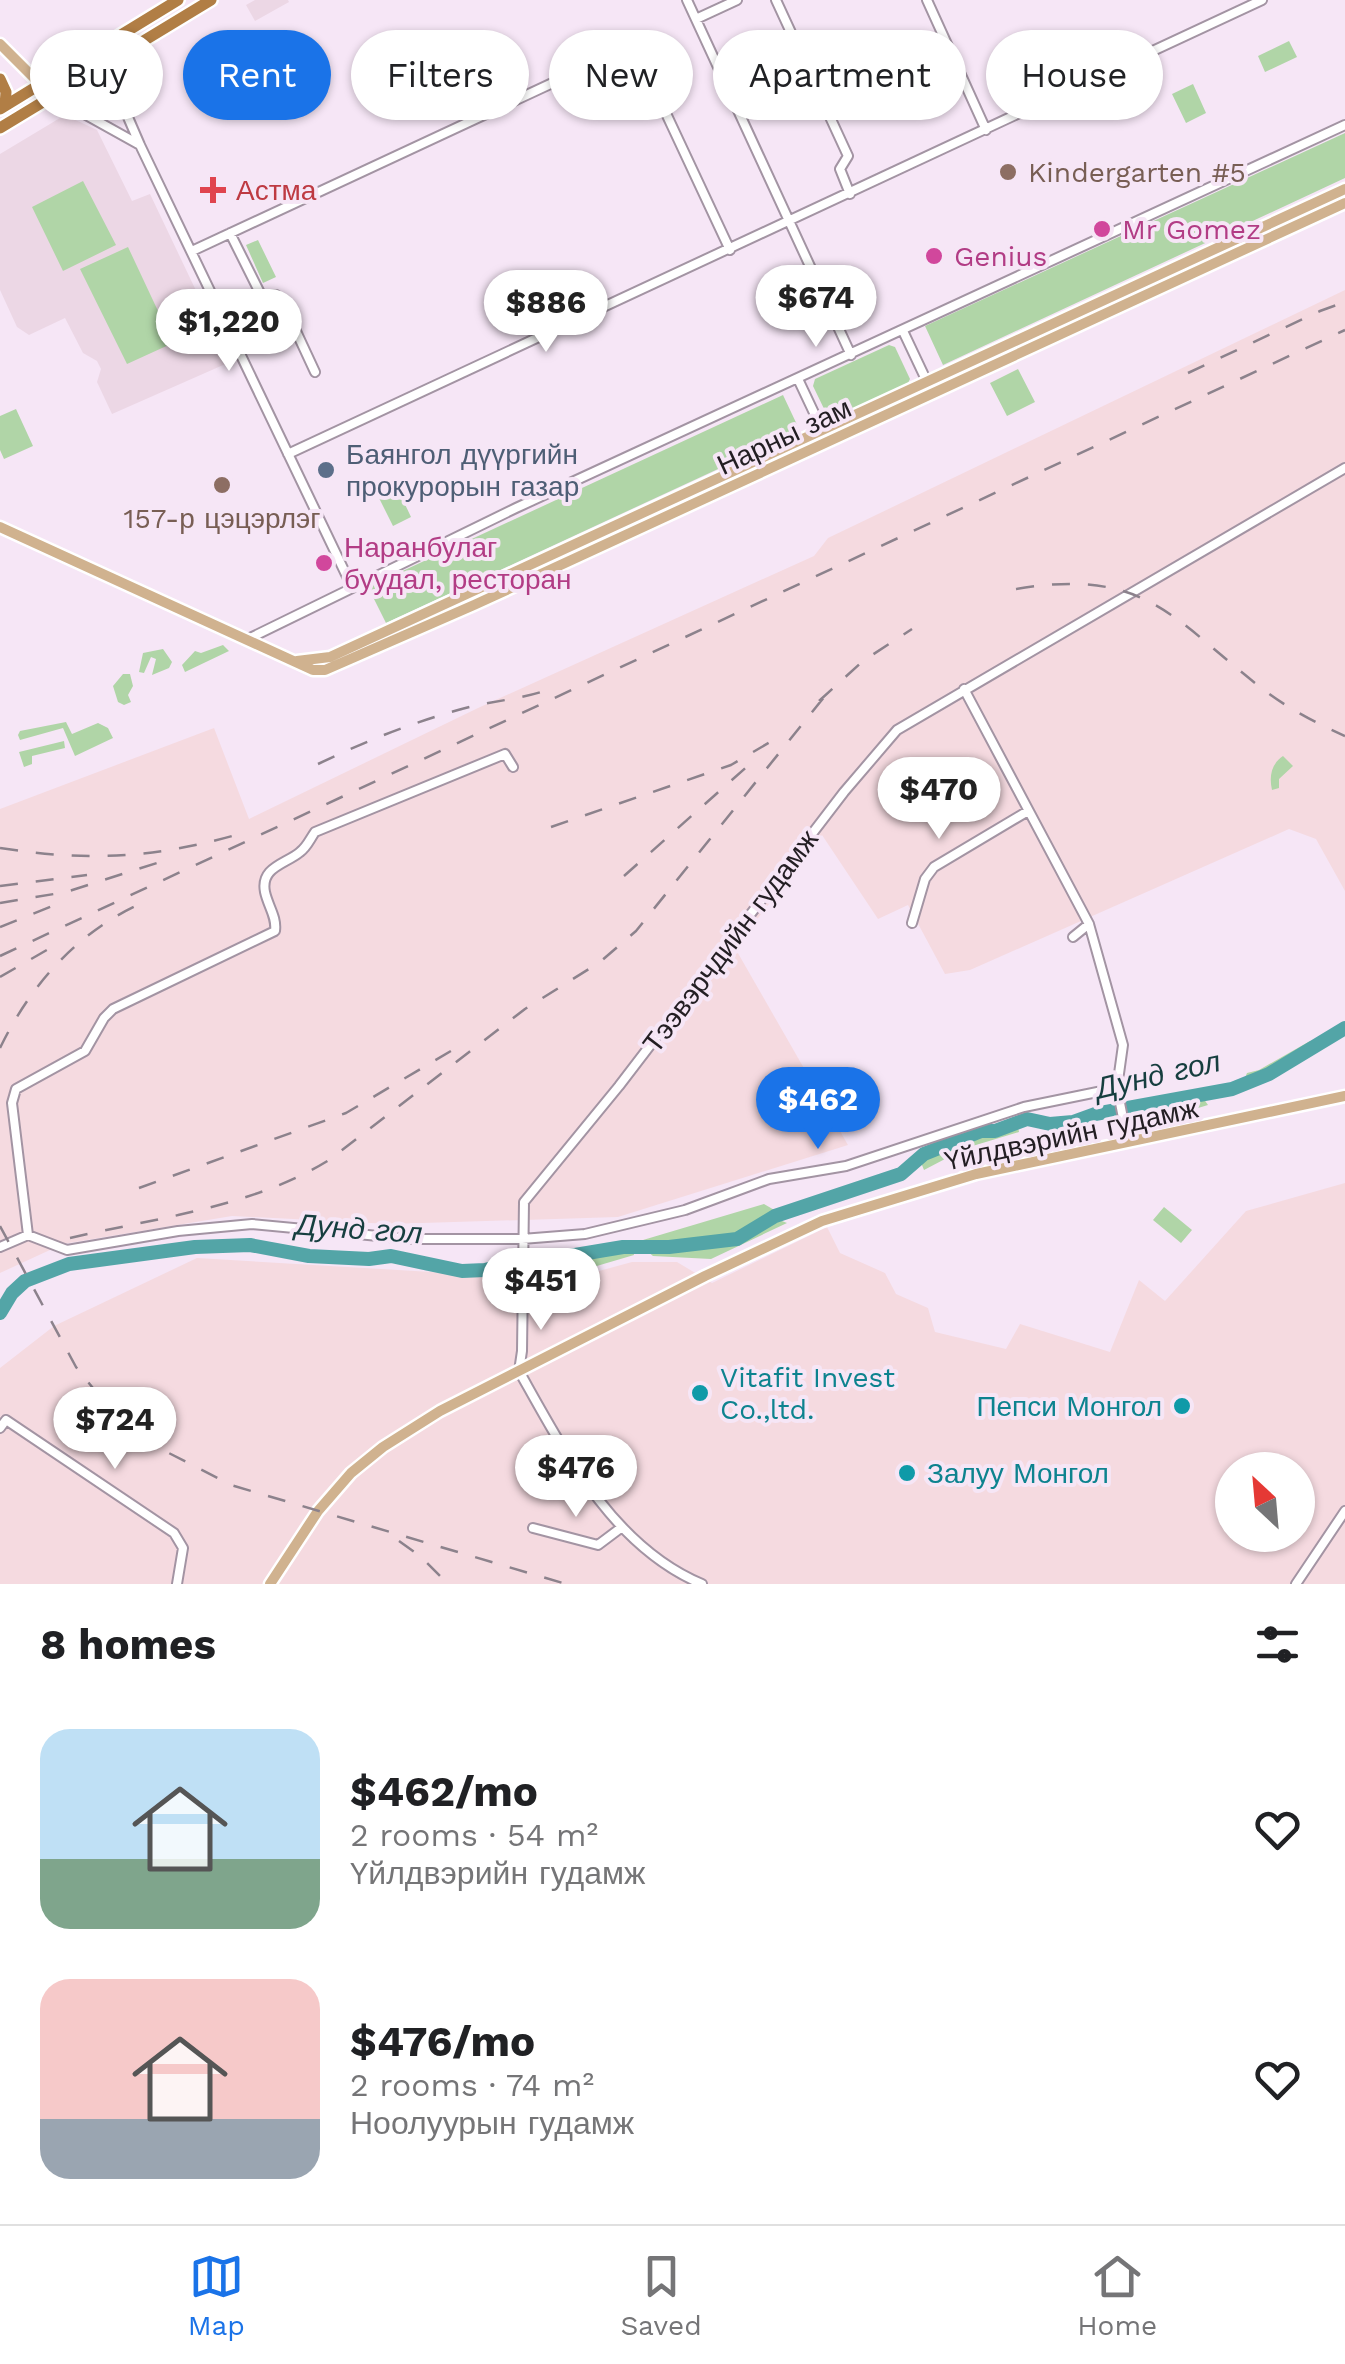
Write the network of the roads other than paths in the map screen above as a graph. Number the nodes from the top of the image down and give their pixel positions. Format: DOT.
graph roads {
  1 [pos="178,0"];
  2 [pos="211,0"];
  3 [pos="687,0"];
  4 [pos="737,0"];
  5 [pos="776,0"];
  6 [pos="926,0"];
  7 [pos="1262,0"];
  8 [pos="696,19"];
  9 [pos="129,30"];
  10 [pos="161,30"];
  11 [pos="0,44"];
  12 [pos="30,74"];
  13 [pos="0,80"];
  14 [pos="30,90"];
  15 [pos="2,108"];
  16 [pos="30,110"];
  17 [pos="95,120"];
  18 [pos="129,120"];
  19 [pos="1345,126"];
  20 [pos="0,128"];
  21 [pos="986,130"];
  22 [pos="140,145"];
  23 [pos="1345,189"];
  24 [pos="850,194"];
  25 [pos="1345,204"];
  26 [pos="788,223"];
  27 [pos="230,234"];
  28 [pos="730,250"];
  29 [pos="192,251"];
  30 [pos="902,331"];
  31 [pos="850,355"];
  32 [pos="316,372"];
  33 [pos="798,379"];
  34 [pos="929,387"];
  35 [pos="825,436"];
  36 [pos="288,454"];
  37 [pos="1345,468"];
  38 [pos="0,527"];
  39 [pos="352,588"];
  40 [pos="248,639"];
  41 [pos="964,689"];
  42 [pos="513,767"];
  43 [pos="1028,811"];
  44 [pos="912,924"];
  45 [pos="1089,924"];
  46 [pos="1073,937"];
  47 [pos="1118,1091"];
  48 [pos="1345,1096"];
  49 [pos="1126,1138"];
  50 [pos="28,1235"];
  51 [pos="522,1242"];
  52 [pos="0,1247"];
  53 [pos="519,1371"];
  54 [pos="0,1428"];
  55 [pos="1345,1510"];
  56 [pos="622,1527"];
  57 [pos="533,1528"];
  58 [pos="177,1584"];
  59 [pos="270,1584"];
  60 [pos="702,1584"];
  61 [pos="1296,1584"];
  1 -- 9 [label="highway"];
  2 -- 10 [label="highway"];
  3 -- 8 [label="street"];
  4 -- 8 [label="street"];
  5 -- 24 [label="street"];
  6 -- 21 [label="street"];
  7 -- 21 [label="street"];
  8 -- 26 [label="street"];
  11 -- 12 [label="main road"];
  13 -- 15 [label="highway"];
  14 -- 15 [label="highway"];
  16 -- 20 [label="highway"];
  17 -- 22 [label="street"];
  18 -- 22 [label="street"];
  19 -- 30 [label="street"];
  21 -- 24 [label="street"];
  22 -- 29 [label="street"];
  23 -- 34 [label="main road, Нарны зам"];
  24 -- 26 [label="street"];
  25 -- 34 [label="main road, Нарны зам"];
  26 -- 28 [label="street"];
  26 -- 31 [label="street"];
  27 -- 28 [label="street"];
  27 -- 29 [label="street"];
  27 -- 32 [label="street"];
  28 -- 36 [label="street"];
  29 -- 36 [label="street"];
  30 -- 31 [label="street"];
  30 -- 34 [label="street"];
  31 -- 33 [label="street"];
  33 -- 35 [label="street"];
  33 -- 39 [label="street"];
  34 -- 35 [label="main road, Нарны зам"];
  35 -- 40 [label="main road, Нарны зам"];
  36 -- 39 [label="street"];
  37 -- 41 [label="street, Тээвэрчдийн гудамж"];
  38 -- 40 [label="main road, Нарны зам"];
  39 -- 40 [label="street"];
  41 -- 43 [label="street"];
  41 -- 51 [label="street, Тээвэрчдийн гудамж"];
  42 -- 50 [label="street"];
  43 -- 44 [label="street"];
  43 -- 45 [label="street"];
  45 -- 46 [label="street"];
  45 -- 47 [label="street"];
  47 -- 49 [label="street"];
  47 -- 51 [label="street"];
  48 -- 49 [label="main road, Yйлдвэрийн гудамж"];
  49 -- 53 [label="main road, Yйлдвэрийн гудамж"];
  50 -- 51 [label="street"];
  50 -- 52 [label="street"];
  51 -- 53 [label="street, Тээвэрчдийн гудамж"];
  53 -- 56 [label="street"];
  53 -- 59 [label="main road, Yйлдвэрийн гудамж"];
  54 -- 58 [label="street"];
  55 -- 61 [label="street"];
  56 -- 57 [label="street"];
  56 -- 60 [label="street"];
}
